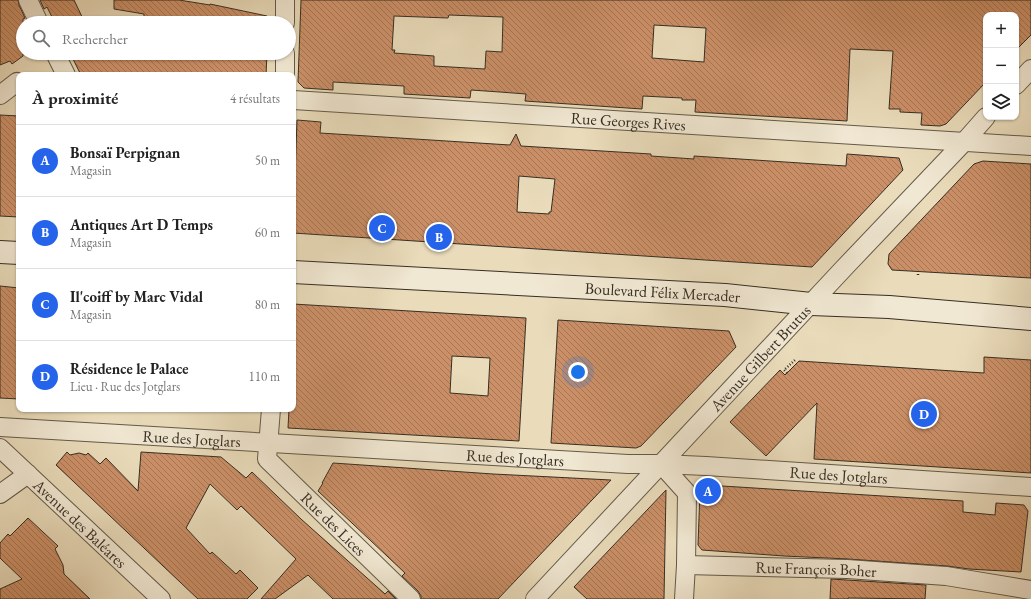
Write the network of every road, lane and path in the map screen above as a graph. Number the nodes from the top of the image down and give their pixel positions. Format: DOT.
graph roads {
  1 [pos="28,0"];
  2 [pos="285,0"];
  3 [pos="36,16"];
  4 [pos="285,16"];
  5 [pos="58,60"];
  6 [pos="285,60"];
  7 [pos="1031,69"];
  8 [pos="64,72"];
  9 [pos="285,72"];
  10 [pos="16,83"];
  11 [pos="1017,84"];
  12 [pos="0,95"];
  13 [pos="296,100"];
  14 [pos="983,120"];
  15 [pos="964,142"];
  16 [pos="1031,146"];
  17 [pos="0,252"];
  18 [pos="16,254"];
  19 [pos="296,272"];
  20 [pos="811,304"];
  21 [pos="1031,319"];
  22 [pos="795,360"];
  23 [pos="787,373"];
  24 [pos="271,412"];
  25 [pos="0,427"];
  26 [pos="269,443"];
  27 [pos="0,448"];
  28 [pos="661,464"];
  29 [pos="28,474"];
  30 [pos="1031,487"];
  31 [pos="0,494"];
  32 [pos="686,565"];
  33 [pos="1031,590"];
  34 [pos="161,599"];
  35 [pos="411,599"];
  36 [pos="534,599"];
  37 [pos="684,599"];
  1 -- 3 [label="street"];
  2 -- 4 [label="street"];
  5 -- 8 [label="street"];
  6 -- 9 [label="street"];
  7 -- 11 [label="street"];
  10 -- 12 [label="street"];
  13 -- 15 [label="street, Rue Georges Rives"];
  14 -- 15 [label="street, Avenue Gilbert Brutus"];
  15 -- 16 [label="street, Rue Georges Rives"];
  15 -- 20 [label="street, Avenue Gilbert Brutus"];
  17 -- 18 [label="main road"];
  19 -- 20 [label="main road, Boulevard Félix Mercader"];
  20 -- 21 [label="main road, Boulevard Félix Mercader"];
  20 -- 28 [label="street, Avenue Gilbert Brutus"];
  22 -- 23 [label="path"];
  24 -- 26 [label="street"];
  25 -- 26 [label="street, Rue des Jotglars"];
  26 -- 28 [label="street, Rue des Jotglars"];
  26 -- 35 [label="street, Rue des Lices"];
  27 -- 29 [label="street, Avenue des Baléares"];
  28 -- 30 [label="street, Rue des Jotglars"];
  28 -- 32 [label="street"];
  28 -- 36 [label="street, Avenue Gilbert Brutus"];
  29 -- 31 [label="street"];
  29 -- 34 [label="street, Avenue des Baléares"];
  32 -- 33 [label="street, Rue François Boher"];
  32 -- 37 [label="street"];
}
